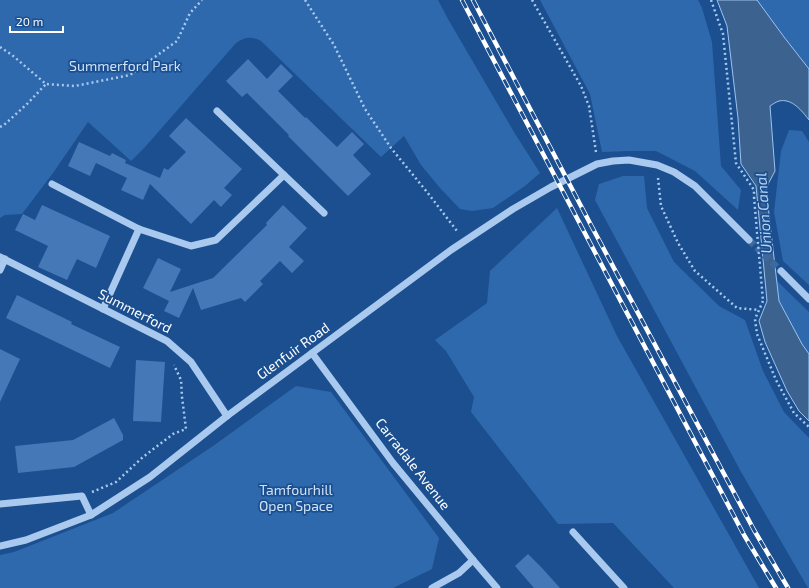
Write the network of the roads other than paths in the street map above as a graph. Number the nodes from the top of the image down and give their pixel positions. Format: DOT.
graph roads {
  1 [pos="217,111"];
  2 [pos="284,176"];
  3 [pos="52,184"];
  4 [pos="324,213"];
  5 [pos="139,229"];
  6 [pos="749,240"];
  7 [pos="2,258"];
  8 [pos="0,270"];
  9 [pos="781,271"];
  10 [pos="809,299"];
  11 [pos="103,309"];
  12 [pos="312,353"];
  13 [pos="227,416"];
  14 [pos="0,504"];
  15 [pos="91,515"];
  16 [pos="572,532"];
  17 [pos="0,546"];
  18 [pos="473,560"];
  19 [pos="432,588"];
  20 [pos="497,588"];
  21 [pos="624,588"];
  1 -- 2 [label="street"];
  2 -- 4 [label="street"];
  2 -- 5 [label="street"];
  3 -- 5 [label="street"];
  5 -- 11 [label="street"];
  6 -- 12 [label="street, Glenfuir Road"];
  7 -- 8 [label="street, Summerford"];
  7 -- 11 [label="street, Summerford"];
  9 -- 10 [label="street"];
  11 -- 13 [label="street, Summerford"];
  12 -- 13 [label="street, Glenfuir Road"];
  12 -- 18 [label="street, Carradale Avenue"];
  13 -- 15 [label="street, Glenfuir Road"];
  14 -- 15 [label="street"];
  15 -- 17 [label="street, Glenfuir Road"];
  16 -- 21 [label="street"];
  18 -- 19 [label="street"];
  18 -- 20 [label="street, Carradale Avenue"];
}
